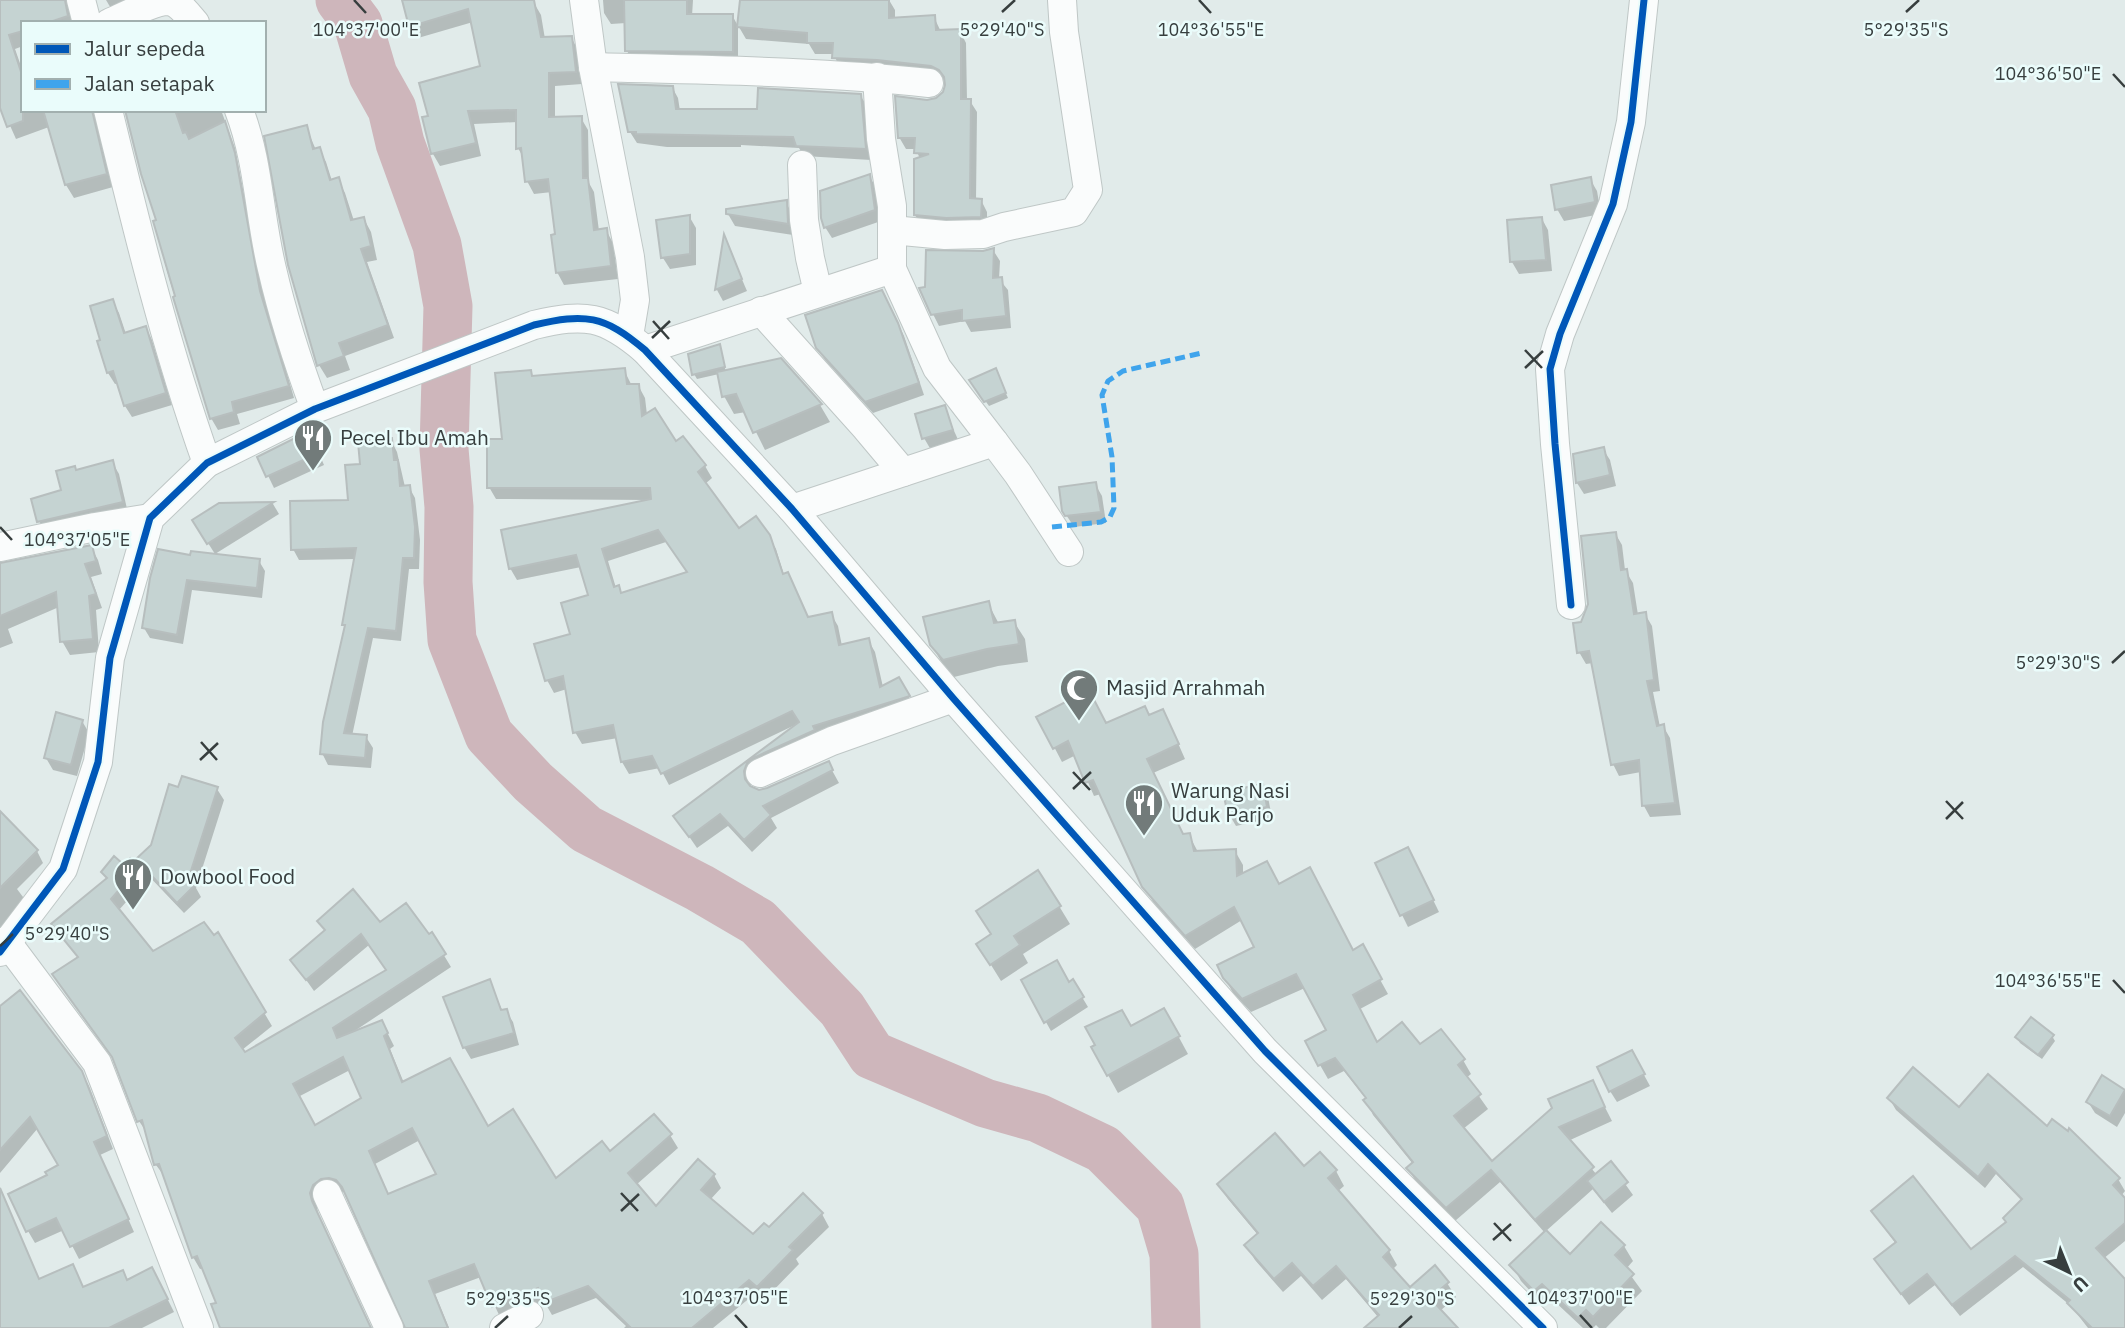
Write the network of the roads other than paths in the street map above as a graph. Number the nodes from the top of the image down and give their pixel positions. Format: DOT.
graph roads {
  1 [pos="80,0"];
  2 [pos="584,0"];
  3 [pos="1062,0"];
  4 [pos="1644,0"];
  5 [pos="86,21"];
  6 [pos="114,21"];
  7 [pos="193,21"];
  8 [pos="593,66"];
  9 [pos="877,77"];
  10 [pos="929,83"];
  11 [pos="108,112"];
  12 [pos="240,112"];
  13 [pos="802,165"];
  14 [pos="892,230"];
  15 [pos="892,269"];
  16 [pos="818,292"];
  17 [pos="761,311"];
  18 [pos="637,343"];
  19 [pos="315,409"];
  20 [pos="994,443"];
  21 [pos="207,463"];
  22 [pos="903,472"];
  23 [pos="792,509"];
  24 [pos="150,518"];
  25 [pos="0,547"];
  26 [pos="1069,552"];
  27 [pos="1571,604"];
  28 [pos="953,698"];
  29 [pos="760,773"];
  30 [pos="3,946"];
  31 [pos="327,1194"];
  32 [pos="529,1315"];
  33 [pos="199,1328"];
  34 [pos="388,1328"];
  35 [pos="504,1328"];
  36 [pos="1543,1328"];
  1 -- 5 [label="street"];
  2 -- 8 [label="street"];
  3 -- 14 [label="street"];
  4 -- 27 [label="street"];
  6 -- 7 [label="street"];
  8 -- 9 [label="street"];
  8 -- 18 [label="street"];
  9 -- 10 [label="street"];
  9 -- 14 [label="street"];
  11 -- 21 [label="street"];
  12 -- 19 [label="street"];
  13 -- 16 [label="street"];
  14 -- 15 [label="street"];
  15 -- 16 [label="street"];
  15 -- 20 [label="street"];
  16 -- 17 [label="street"];
  17 -- 18 [label="street"];
  17 -- 22 [label="street"];
  18 -- 19 [label="street"];
  18 -- 23 [label="street"];
  19 -- 21 [label="street"];
  20 -- 22 [label="street"];
  20 -- 26 [label="street"];
  21 -- 24 [label="street"];
  22 -- 23 [label="street"];
  23 -- 28 [label="street"];
  24 -- 25 [label="street"];
  24 -- 30 [label="street"];
  28 -- 29 [label="street"];
  28 -- 36 [label="street"];
  30 -- 33 [label="street"];
  31 -- 34 [label="street"];
  32 -- 35 [label="street"];
}
